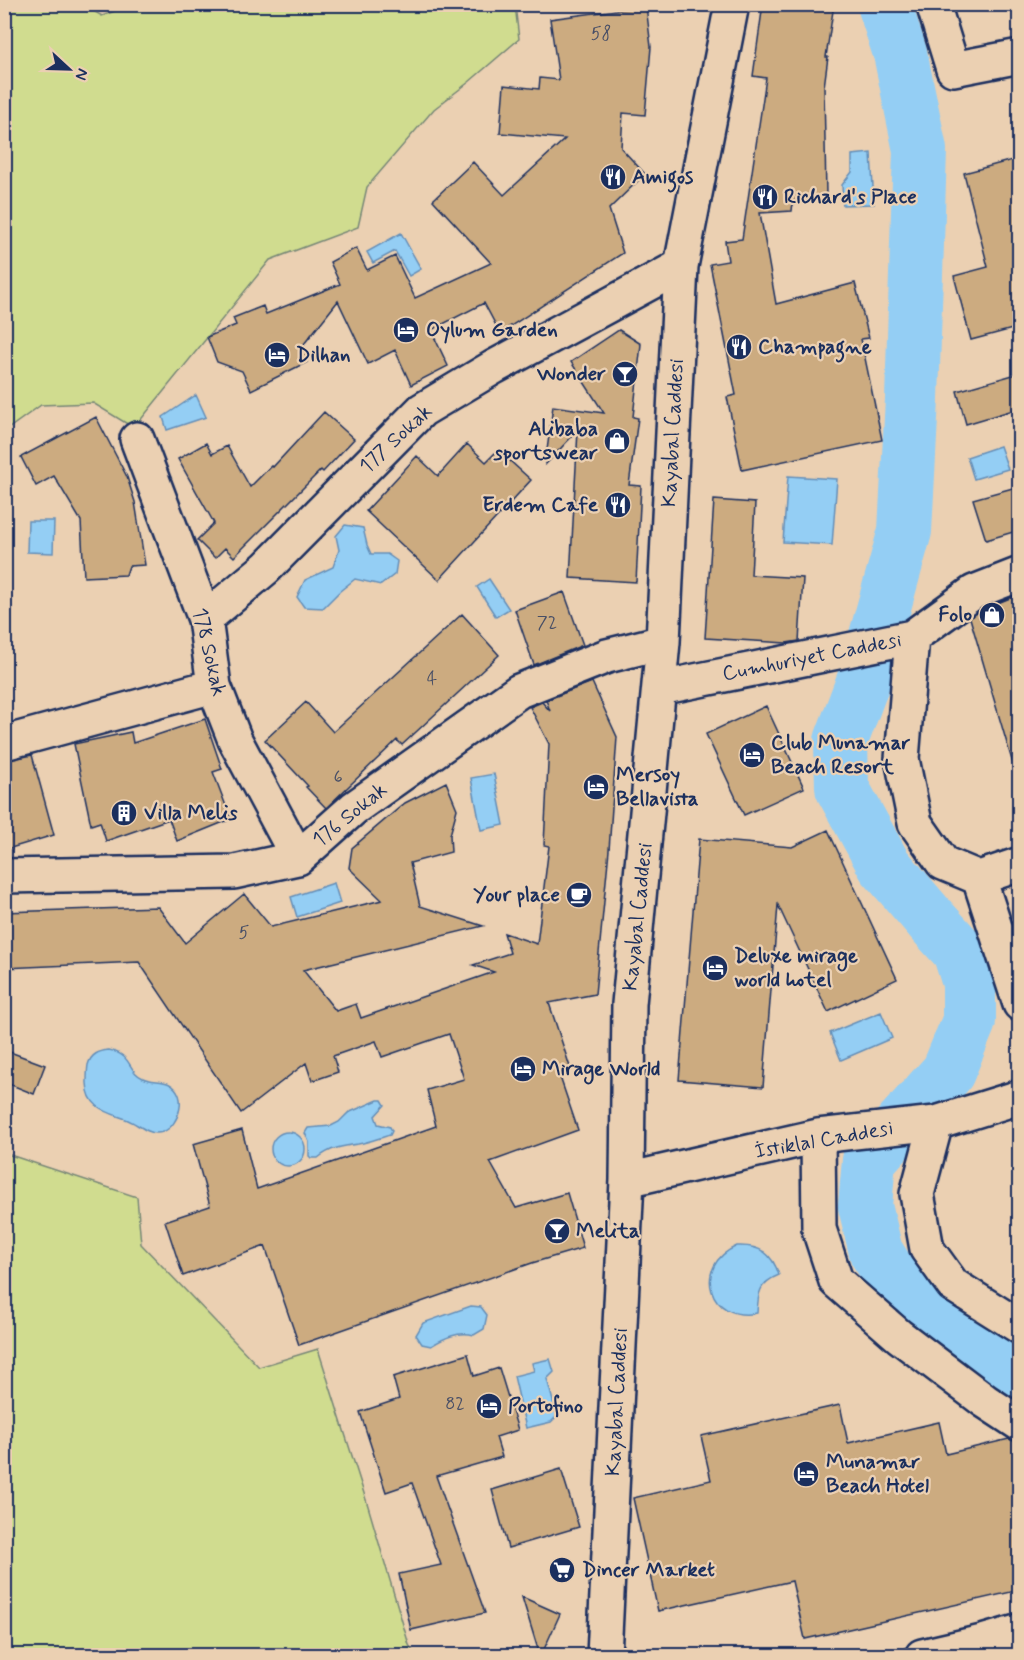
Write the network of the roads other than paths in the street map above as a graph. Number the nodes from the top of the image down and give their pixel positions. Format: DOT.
graph roads {
  1 [pos="732,4"];
  2 [pos="933,4"];
  3 [pos="1020,56"];
  4 [pos="681,266"];
  5 [pos="137,439"];
  6 [pos="1020,574"];
  7 [pos="205,619"];
  8 [pos="912,637"];
  9 [pos="663,642"];
  10 [pos="214,686"];
  11 [pos="660,688"];
  12 [pos="4,743"];
  13 [pos="298,858"];
  14 [pos="1020,864"];
  15 [pos="4,876"];
  16 [pos="979,878"];
  17 [pos="1020,1004"];
  18 [pos="1020,1097"];
  19 [pos="936,1123"];
  20 [pos="818,1136"];
  21 [pos="627,1180"];
  22 [pos="1020,1328"];
  23 [pos="1020,1424"];
  24 [pos="1020,1631"];
  25 [pos="604,1656"];
  26 [pos="922,1656"];
  1 -- 4 [label="street, Kayabal Caddesi"];
  2 -- 3 [label="street"];
  4 -- 7 [label="street, 177 Sokak"];
  4 -- 9 [label="street, Kayabal Caddesi"];
  5 -- 7 [label="street, 178 Sokak"];
  6 -- 8 [label="street, Cumhuriyet Caddesi"];
  7 -- 10 [label="street, 178 Sokak"];
  8 -- 11 [label="street, Cumhuriyet Caddesi"];
  8 -- 16 [label="street"];
  9 -- 11 [label="street, Kayabal Caddesi"];
  9 -- 13 [label="street, 176 Sokak"];
  10 -- 12 [label="street"];
  10 -- 13 [label="street, 178 Sokak"];
  11 -- 21 [label="street, Kayabal Caddesi"];
  13 -- 15 [label="street, 176 Sokak"];
  14 -- 16 [label="street"];
  16 -- 17 [label="street"];
  18 -- 19 [label="street, İstiklal Caddesi"];
  19 -- 20 [label="street, İstiklal Caddesi"];
  19 -- 22 [label="street"];
  20 -- 21 [label="street, İstiklal Caddesi"];
  20 -- 23 [label="street"];
  21 -- 25 [label="street, Kayabal Caddesi"];
  24 -- 26 [label="street"];
}
